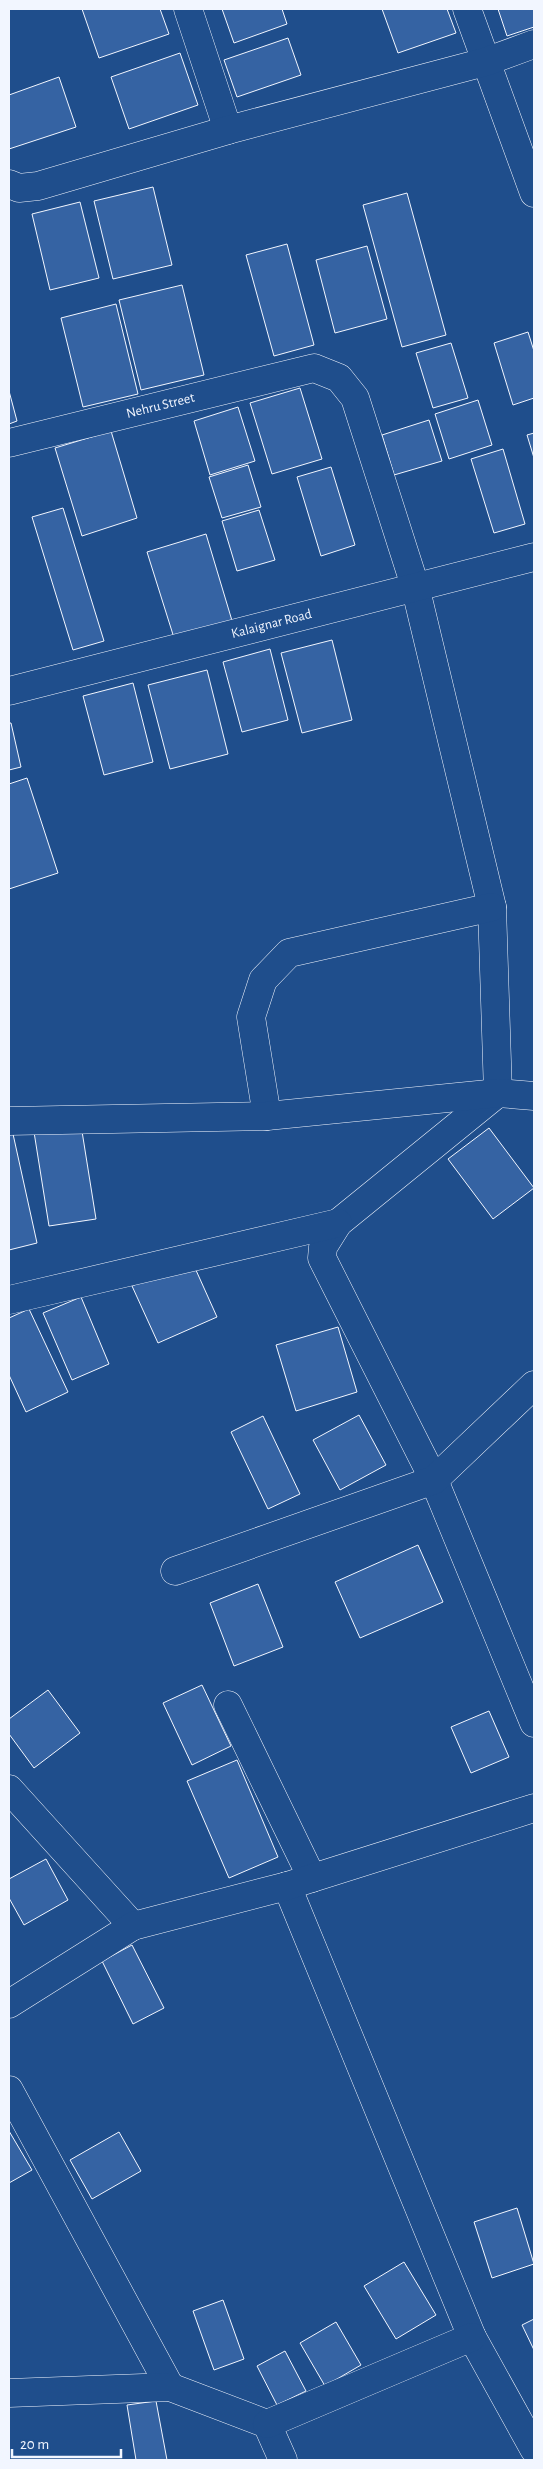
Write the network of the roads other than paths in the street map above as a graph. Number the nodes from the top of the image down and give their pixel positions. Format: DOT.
graph roads {
  1 [pos="188,9"];
  2 [pos="466,9"];
  3 [pos="534,44"];
  4 [pos="485,62"];
  5 [pos="228,130"];
  6 [pos="9,184"];
  7 [pos="534,193"];
  8 [pos="9,443"];
  9 [pos="534,557"];
  10 [pos="415,586"];
  11 [pos="9,691"];
  12 [pos="492,906"];
  13 [pos="498,1093"];
  14 [pos="534,1096"];
  15 [pos="266,1116"];
  16 [pos="9,1121"];
  17 [pos="338,1223"];
  18 [pos="9,1300"];
  19 [pos="534,1385"];
  20 [pos="434,1480"];
  21 [pos="175,1572"];
  22 [pos="228,1705"];
  23 [pos="534,1723"];
  24 [pos="9,1789"];
  25 [pos="534,1808"];
  26 [pos="300,1882"];
  27 [pos="133,1926"];
  28 [pos="9,2004"];
  29 [pos="9,2090"];
  30 [pos="472,2337"];
  31 [pos="170,2387"];
  32 [pos="9,2393"];
  33 [pos="267,2424"];
  34 [pos="534,2450"];
  35 [pos="283,2460"];
  1 -- 5 [label="street"];
  2 -- 4 [label="street"];
  3 -- 4 [label="street"];
  4 -- 5 [label="street"];
  4 -- 7 [label="street"];
  5 -- 6 [label="street"];
  8 -- 10 [label="street, Nehru Street"];
  9 -- 10 [label="street, Kalaignar Road"];
  10 -- 11 [label="street, Kalaignar Road"];
  10 -- 12 [label="street"];
  12 -- 13 [label="street"];
  12 -- 15 [label="street"];
  13 -- 14 [label="street"];
  13 -- 15 [label="street"];
  13 -- 17 [label="street"];
  15 -- 16 [label="street"];
  17 -- 18 [label="street"];
  17 -- 20 [label="street"];
  19 -- 20 [label="street"];
  20 -- 21 [label="street"];
  20 -- 23 [label="street"];
  22 -- 26 [label="street"];
  24 -- 27 [label="street"];
  25 -- 26 [label="street"];
  26 -- 27 [label="street"];
  26 -- 30 [label="street"];
  27 -- 28 [label="street"];
  29 -- 31 [label="street"];
  30 -- 33 [label="street"];
  30 -- 34 [label="street"];
  31 -- 32 [label="street"];
  31 -- 33 [label="street"];
  33 -- 35 [label="street"];
}
